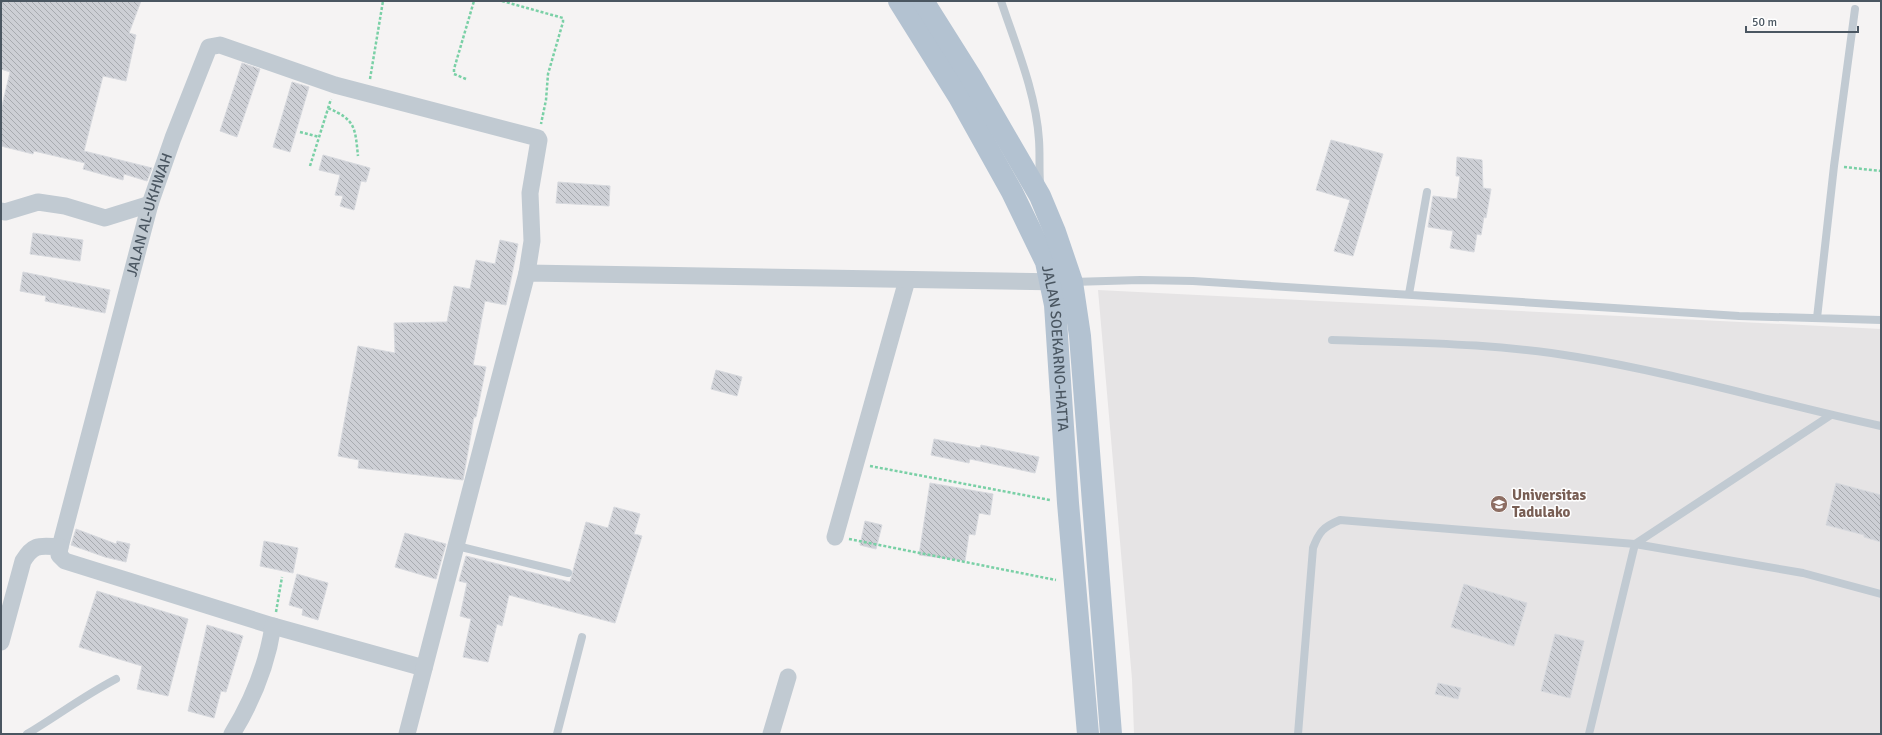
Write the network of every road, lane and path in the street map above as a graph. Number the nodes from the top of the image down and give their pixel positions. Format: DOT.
graph roads {
  1 [pos="383,1"];
  2 [pos="474,1"];
  3 [pos="502,1"];
  4 [pos="899,1"];
  5 [pos="923,1"];
  6 [pos="1001,1"];
  7 [pos="1855,9"];
  8 [pos="466,79"];
  9 [pos="336,85"];
  10 [pos="367,93"];
  11 [pos="328,108"];
  12 [pos="300,132"];
  13 [pos="319,137"];
  14 [pos="538,138"];
  15 [pos="358,156"];
  16 [pos="310,166"];
  17 [pos="1834,166"];
  18 [pos="1881,171"];
  19 [pos="1427,192"];
  20 [pos="1040,196"];
  21 [pos="150,204"];
  22 [pos="1,211"];
  23 [pos="527,272"];
  24 [pos="907,280"];
  25 [pos="1061,282"];
  26 [pos="1409,294"];
  27 [pos="1817,318"];
  28 [pos="1881,320"];
  29 [pos="1332,340"];
  30 [pos="1831,415"];
  31 [pos="1881,426"];
  32 [pos="857,463"];
  33 [pos="1068,503"];
  34 [pos="835,537"];
  35 [pos="1635,544"];
  36 [pos="457,546"];
  37 [pos="60,547"];
  38 [pos="568,573"];
  39 [pos="282,577"];
  40 [pos="1074,584"];
  41 [pos="1881,594"];
  42 [pos="273,626"];
  43 [pos="582,637"];
  44 [pos="1,642"];
  45 [pos="424,668"];
  46 [pos="788,677"];
  47 [pos="116,679"];
  48 [pos="27,734"];
  49 [pos="232,734"];
  50 [pos="407,734"];
  51 [pos="557,734"];
  52 [pos="771,734"];
  53 [pos="1088,734"];
  54 [pos="1111,734"];
  55 [pos="1298,734"];
  56 [pos="1589,734"];
  1 -- 10 [label="path"];
  2 -- 8 [label="path"];
  3 -- 14 [label="path"];
  4 -- 25 [label="main road, JALAN SOEKARNO-HATTA"];
  5 -- 20 [label="main road, JALAN SOEKARNO-HATTA"];
  6 -- 20 [label="lane"];
  7 -- 17 [label="lane"];
  9 -- 10 [label="street, JALAN AL-UKHWAH"];
  9 -- 11 [label="path"];
  9 -- 21 [label="street, JALAN AL-UKHWAH"];
  10 -- 14 [label="street, JALAN AL-UKHWAH"];
  11 -- 13 [label="path"];
  11 -- 15 [label="path"];
  12 -- 13 [label="path"];
  13 -- 16 [label="path"];
  14 -- 23 [label="street"];
  17 -- 18 [label="path"];
  17 -- 27 [label="lane"];
  19 -- 26 [label="lane"];
  20 -- 25 [label="main road, JALAN SOEKARNO-HATTA"];
  21 -- 22 [label="street"];
  21 -- 37 [label="street, JALAN AL-UKHWAH"];
  23 -- 24 [label="street"];
  23 -- 36 [label="street"];
  24 -- 25 [label="street"];
  24 -- 32 [label="street"];
  25 -- 26 [label="lane"];
  25 -- 33 [label="main road, JALAN SOEKARNO-HATTA"];
  25 -- 54 [label="main road, JALAN SOEKARNO-HATTA"];
  26 -- 27 [label="lane"];
  27 -- 28 [label="lane"];
  29 -- 30 [label="lane"];
  30 -- 31 [label="lane"];
  30 -- 35 [label="lane"];
  32 -- 33 [label="path"];
  32 -- 34 [label="street"];
  33 -- 40 [label="main road, JALAN SOEKARNO-HATTA"];
  34 -- 40 [label="path"];
  35 -- 41 [label="lane"];
  35 -- 55 [label="lane"];
  35 -- 56 [label="lane"];
  36 -- 38 [label="lane"];
  36 -- 45 [label="street"];
  37 -- 42 [label="street"];
  37 -- 44 [label="street"];
  39 -- 42 [label="path"];
  40 -- 53 [label="main road, JALAN SOEKARNO-HATTA"];
  42 -- 45 [label="street"];
  42 -- 49 [label="street"];
  43 -- 51 [label="lane"];
  45 -- 50 [label="street"];
  46 -- 52 [label="street"];
  47 -- 48 [label="lane"];
}
